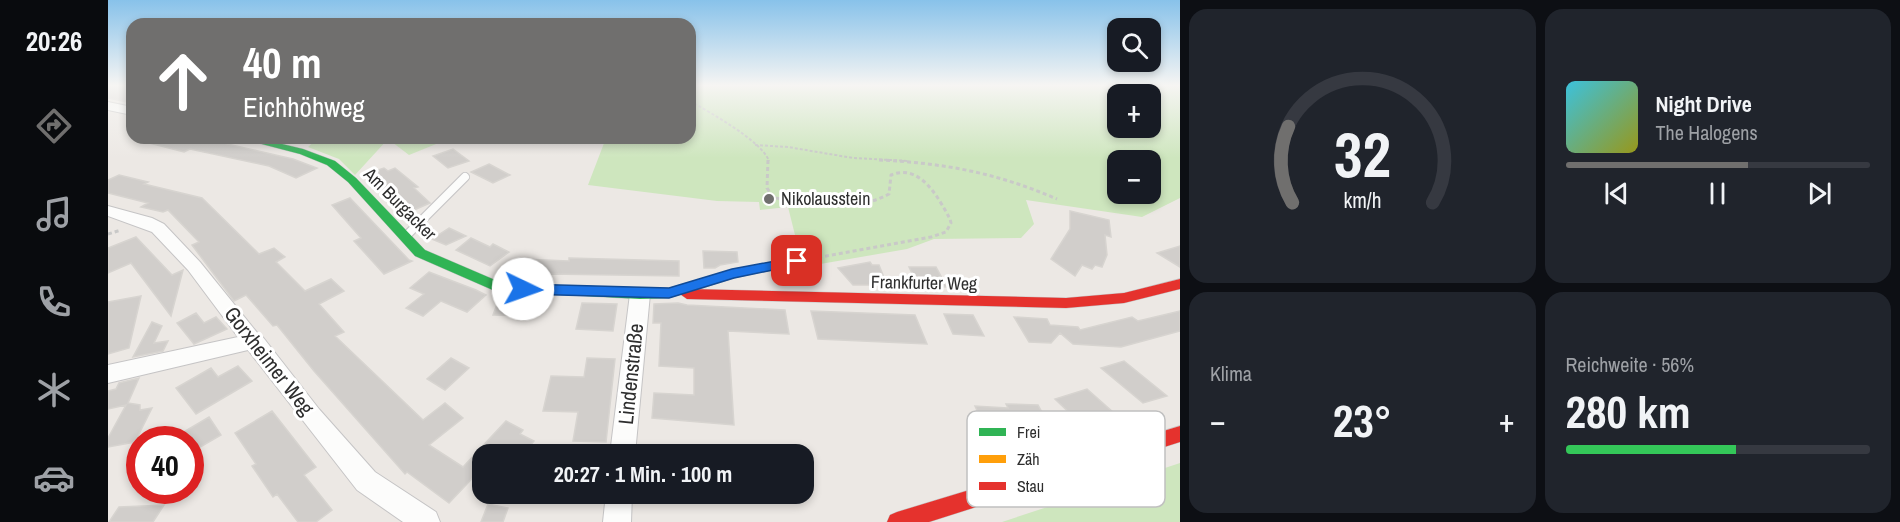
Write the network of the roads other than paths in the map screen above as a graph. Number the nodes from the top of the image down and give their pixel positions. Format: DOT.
graph roads {
  1 [pos="269,144"];
  2 [pos="465,177"];
  3 [pos="108,211"];
  4 [pos="405,237"];
  5 [pos="797,261"];
  6 [pos="1178,284"];
  7 [pos="669,293"];
  8 [pos="640,294"];
  9 [pos="255,341"];
  10 [pos="108,374"];
  11 [pos="1180,434"];
  12 [pos="1165,439"];
  13 [pos="623,444"];
  14 [pos="967,500"];
  15 [pos="618,504"];
  16 [pos="426,522"];
  17 [pos="617,522"];
  18 [pos="897,522"];
  1 -- 4 [label="street, Am Burgacker"];
  2 -- 4 [label="lane"];
  3 -- 9 [label="street, Gorxheimer Weg"];
  4 -- 8 [label="street, Am Burgacker"];
  5 -- 7 [label="street"];
  6 -- 7 [label="street, Frankfurter Weg"];
  7 -- 8 [label="street, Am Burgacker"];
  8 -- 13 [label="street, Lindenstraße"];
  9 -- 10 [label="street"];
  9 -- 16 [label="street, Gorxheimer Weg"];
  11 -- 12 [label="street"];
  14 -- 18 [label="street"];
  15 -- 17 [label="street"];
}
